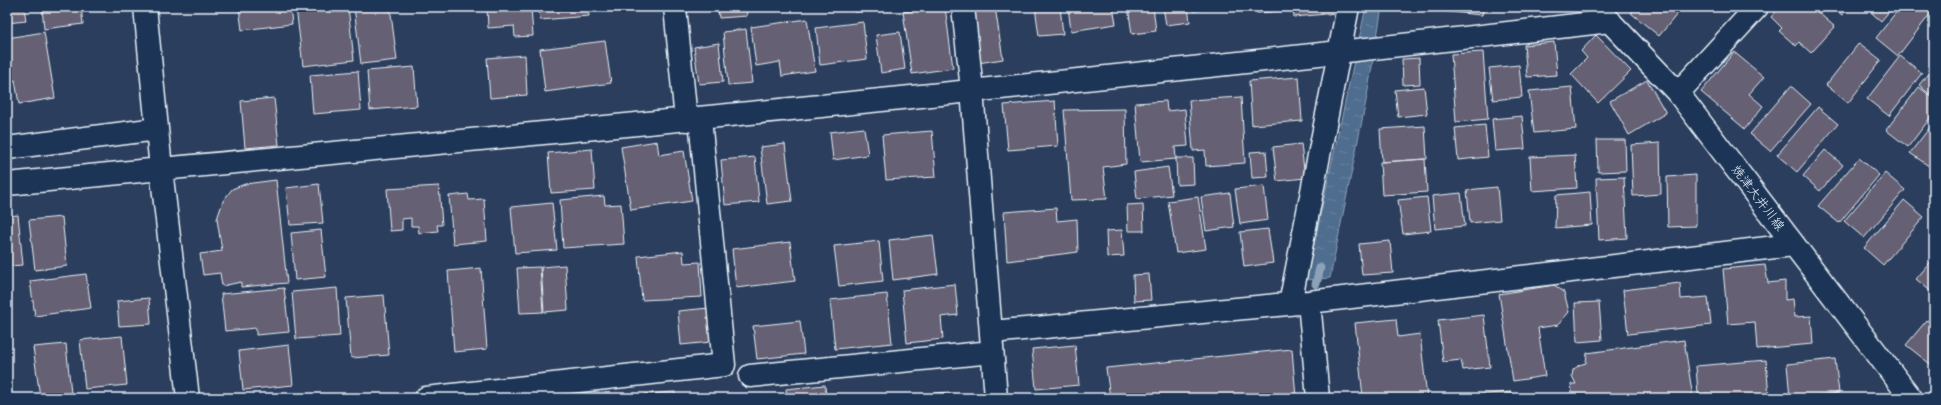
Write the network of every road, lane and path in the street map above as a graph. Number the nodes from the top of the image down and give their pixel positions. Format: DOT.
graph roads {
  1 [pos="145,7"];
  2 [pos="675,7"];
  3 [pos="963,7"];
  4 [pos="1348,7"];
  5 [pos="1757,7"];
  6 [pos="1603,14"];
  7 [pos="1344,53"];
  8 [pos="972,90"];
  9 [pos="1678,93"];
  10 [pos="693,119"];
  11 [pos="157,129"];
  12 [pos="7,148"];
  13 [pos="161,169"];
  14 [pos="7,184"];
  15 [pos="1793,245"];
  16 [pos="1299,303"];
  17 [pos="992,342"];
  18 [pos="750,376"];
  19 [pos="188,398"];
  20 [pos="426,398"];
  21 [pos="996,398"];
  22 [pos="1318,398"];
  23 [pos="1911,398"];
  1 -- 11 [label="street"];
  2 -- 10 [label="street"];
  3 -- 8 [label="street"];
  4 -- 7 [label="street"];
  5 -- 9 [label="street"];
  6 -- 7 [label="street"];
  6 -- 9 [label="street, 焼津大井川線"];
  7 -- 8 [label="street"];
  7 -- 16 [label="street"];
  8 -- 10 [label="street"];
  8 -- 17 [label="street"];
  9 -- 15 [label="street, 焼津大井川線"];
  10 -- 13 [label="street"];
  10 -- 20 [label="street"];
  11 -- 12 [label="street"];
  11 -- 13 [label="street"];
  13 -- 14 [label="street"];
  13 -- 19 [label="street"];
  15 -- 16 [label="street"];
  15 -- 23 [label="street, 焼津大井川線"];
  16 -- 17 [label="street"];
  16 -- 22 [label="street"];
  17 -- 18 [label="street"];
  17 -- 21 [label="street"];
}
